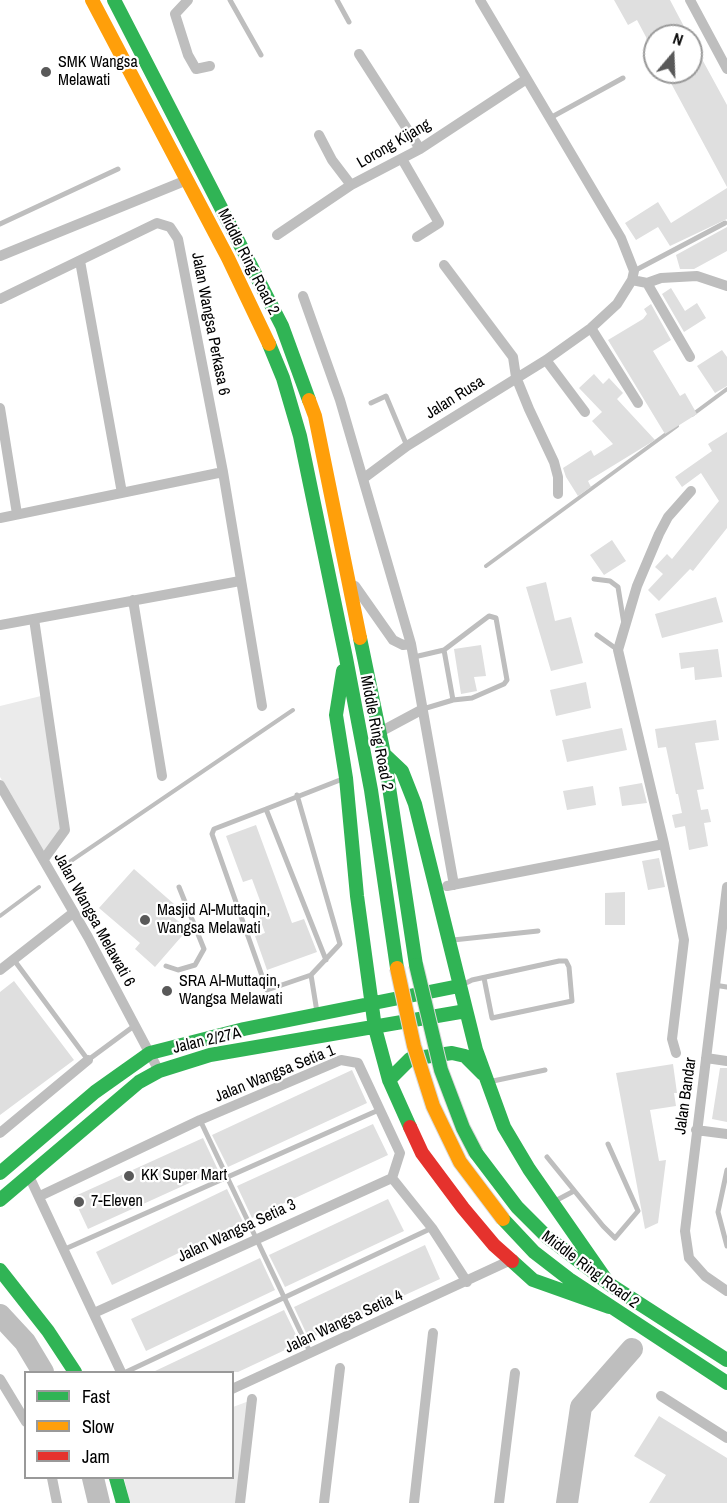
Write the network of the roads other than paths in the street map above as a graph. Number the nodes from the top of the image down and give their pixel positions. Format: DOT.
graph roads {
  1 [pos="92,0"];
  2 [pos="114,0"];
  3 [pos="188,0"];
  4 [pos="230,0"];
  5 [pos="337,0"];
  6 [pos="480,0"];
  7 [pos="690,0"];
  8 [pos="349,22"];
  9 [pos="359,54"];
  10 [pos="261,56"];
  11 [pos="210,66"];
  12 [pos="727,69"];
  13 [pos="623,78"];
  14 [pos="525,80"];
  15 [pos="550,118"];
  16 [pos="319,135"];
  17 [pos="420,148"];
  18 [pos="402,159"];
  19 [pos="118,169"];
  20 [pos="187,180"];
  21 [pos="351,185"];
  22 [pos="726,223"];
  23 [pos="0,224"];
  24 [pos="276,234"];
  25 [pos="417,237"];
  26 [pos="0,256"];
  27 [pos="80,261"];
  28 [pos="444,265"];
  29 [pos="633,276"];
  30 [pos="647,283"];
  31 [pos="727,286"];
  32 [pos="303,296"];
  33 [pos="0,300"];
  34 [pos="591,328"];
  35 [pos="690,357"];
  36 [pos="546,360"];
  37 [pos="516,377"];
  38 [pos="371,403"];
  39 [pos="638,403"];
  40 [pos="0,408"];
  41 [pos="585,412"];
  42 [pos="408,446"];
  43 [pos="223,472"];
  44 [pos="364,478"];
  45 [pos="691,490"];
  46 [pos="122,493"];
  47 [pos="558,494"];
  48 [pos="17,514"];
  49 [pos="0,518"];
  50 [pos="348,576"];
  51 [pos="594,579"];
  52 [pos="240,581"];
  53 [pos="134,600"];
  54 [pos="34,619"];
  55 [pos="0,625"];
  56 [pos="626,628"];
  57 [pos="597,635"];
  58 [pos="411,644"];
  59 [pos="444,650"];
  60 [pos="618,650"];
  61 [pos="414,657"];
  62 [pos="346,658"];
  63 [pos="453,700"];
  64 [pos="262,706"];
  65 [pos="423,709"];
  66 [pos="380,732"];
  67 [pos="384,754"];
  68 [pos="162,776"];
  69 [pos="346,778"];
  70 [pos="0,784"];
  71 [pos="297,795"];
  72 [pos="266,808"];
  73 [pos="664,844"];
  74 [pos="44,860"];
  75 [pos="454,885"];
  76 [pos="179,887"];
  77 [pos="727,887"];
  78 [pos="435,889"];
  79 [pos="73,913"];
  80 [pos="724,927"];
  81 [pos="538,931"];
  82 [pos="448,940"];
  83 [pos="14,960"];
  84 [pos="326,960"];
  85 [pos="166,966"];
  86 [pos="0,970"];
  87 [pos="311,975"];
  88 [pos="484,978"];
  89 [pos="714,985"];
  90 [pos="459,986"];
  91 [pos="727,987"];
  92 [pos="371,1003"];
  93 [pos="466,1011"];
  94 [pos="317,1014"];
  95 [pos="135,1026"];
  96 [pos="375,1028"];
  97 [pos="150,1053"];
  98 [pos="676,1053"];
  99 [pos="706,1058"];
  100 [pos="88,1060"];
  101 [pos="727,1061"];
  102 [pos="545,1070"];
  103 [pos="159,1071"];
  104 [pos="484,1079"];
  105 [pos="389,1080"];
  106 [pos="381,1109"];
  107 [pos="200,1120"];
  108 [pos="696,1130"];
  109 [pos="0,1133"];
  110 [pos="727,1134"];
  111 [pos="608,1144"];
  112 [pos="547,1157"];
  113 [pos="727,1170"];
  114 [pos="0,1173"];
  115 [pos="29,1176"];
  116 [pos="228,1177"];
  117 [pos="392,1178"];
  118 [pos="574,1191"];
  119 [pos="40,1196"];
  120 [pos="0,1200"];
  121 [pos="555,1202"];
  122 [pos="432,1228"];
  123 [pos="257,1238"];
  124 [pos="727,1246"];
  125 [pos="65,1249"];
  126 [pos="511,1260"];
  127 [pos="0,1270"];
  128 [pos="467,1282"];
  129 [pos="609,1284"];
  130 [pos="727,1291"];
  131 [pos="286,1299"];
  132 [pos="609,1307"];
  133 [pos="94,1313"];
  134 [pos="433,1333"];
  135 [pos="311,1355"];
  136 [pos="727,1360"];
  137 [pos="340,1368"];
  138 [pos="74,1371"];
  139 [pos="121,1371"];
  140 [pos="128,1371"];
  141 [pos="515,1373"];
  142 [pos="0,1379"];
  143 [pos="727,1383"];
  144 [pos="234,1388"];
  145 [pos="661,1396"];
  146 [pos="252,1399"];
  147 [pos="24,1419"];
  148 [pos="727,1437"];
  149 [pos="52,1479"];
  150 [pos="116,1479"];
  151 [pos="57,1503"];
  152 [pos="123,1503"];
  153 [pos="240,1503"];
  154 [pos="324,1503"];
  155 [pos="414,1503"];
  156 [pos="499,1503"];
  1 -- 20 [label="main road, Middle Ring Road 2"];
  2 -- 50 [label="main road, Middle Ring Road 2"];
  3 -- 11 [label="street"];
  4 -- 10 [label="lane"];
  5 -- 8 [label="lane"];
  6 -- 14 [label="street"];
  7 -- 12 [label="street"];
  9 -- 17 [label="street"];
  13 -- 15 [label="lane"];
  14 -- 15 [label="street"];
  14 -- 17 [label="street, Lorong Kijang"];
  15 -- 29 [label="street"];
  16 -- 21 [label="street"];
  17 -- 18 [label="street, Lorong Kijang"];
  18 -- 21 [label="street, Lorong Kijang"];
  18 -- 25 [label="street"];
  19 -- 23 [label="lane"];
  20 -- 26 [label="street"];
  20 -- 62 [label="main road, Middle Ring Road 2"];
  21 -- 24 [label="street, Lorong Kijang"];
  22 -- 29 [label="lane"];
  27 -- 33 [label="street, Jalan Wangsa Perkasa 6"];
  27 -- 43 [label="street, Jalan Wangsa Perkasa 6"];
  27 -- 46 [label="street"];
  28 -- 37 [label="street"];
  29 -- 30 [label="street"];
  29 -- 34 [label="street, Jalan Rusa"];
  30 -- 31 [label="street"];
  30 -- 35 [label="street"];
  32 -- 44 [label="street"];
  34 -- 36 [label="street, Jalan Rusa"];
  34 -- 39 [label="street"];
  36 -- 37 [label="street, Jalan Rusa"];
  36 -- 41 [label="street"];
  37 -- 42 [label="street, Jalan Rusa"];
  37 -- 47 [label="street"];
  38 -- 42 [label="lane"];
  40 -- 48 [label="street"];
  42 -- 44 [label="street, Jalan Rusa"];
  43 -- 46 [label="street"];
  43 -- 52 [label="street, Jalan Wangsa Perkasa 6"];
  44 -- 58 [label="street"];
  45 -- 56 [label="street"];
  46 -- 48 [label="street"];
  48 -- 49 [label="street"];
  50 -- 58 [label="street"];
  50 -- 66 [label="main road, Middle Ring Road 2"];
  51 -- 56 [label="lane"];
  52 -- 53 [label="street"];
  52 -- 64 [label="street, Jalan Wangsa Perkasa 6"];
  53 -- 54 [label="street"];
  53 -- 68 [label="street"];
  54 -- 55 [label="street"];
  54 -- 74 [label="street"];
  56 -- 60 [label="street"];
  57 -- 60 [label="lane"];
  58 -- 61 [label="street"];
  59 -- 61 [label="lane"];
  59 -- 63 [label="lane"];
  59 -- 63 [label="lane"];
  60 -- 73 [label="street"];
  61 -- 65 [label="street"];
  62 -- 69 [label="main road"];
  62 -- 132 [label="main road, Middle Ring Road 2, bridge"];
  63 -- 65 [label="lane"];
  65 -- 66 [label="street"];
  65 -- 75 [label="street"];
  66 -- 67 [label="main road, Middle Ring Road 2"];
  67 -- 78 [label="main road"];
  67 -- 129 [label="main road, Middle Ring Road 2, bridge"];
  69 -- 71 [label="lane"];
  69 -- 92 [label="main road"];
  70 -- 74 [label="street, Jalan Wangsa Melawati 6"];
  71 -- 72 [label="lane"];
  71 -- 84 [label="lane"];
  72 -- 84 [label="lane"];
  72 -- 87 [label="lane"];
  73 -- 75 [label="street"];
  73 -- 98 [label="street"];
  74 -- 79 [label="street, Jalan Wangsa Melawati 6"];
  75 -- 78 [label="street"];
  76 -- 85 [label="lane"];
  77 -- 80 [label="street, Jalan Bandar"];
  78 -- 82 [label="main road"];
  79 -- 83 [label="street"];
  79 -- 95 [label="street, Jalan Wangsa Melawati 6"];
  80 -- 89 [label="street, Jalan Bandar"];
  81 -- 82 [label="lane"];
  82 -- 90 [label="main road"];
  83 -- 86 [label="street"];
  83 -- 100 [label="lane"];
  84 -- 87 [label="lane"];
  87 -- 94 [label="lane"];
  88 -- 88 [label="lane"];
  88 -- 90 [label="lane"];
  89 -- 91 [label="lane"];
  89 -- 99 [label="street, Jalan Bandar"];
  90 -- 92 [label="main road, Jalan 2/27A"];
  90 -- 93 [label="main road"];
  92 -- 94 [label="main road, Jalan 2/27A"];
  92 -- 96 [label="main road"];
  93 -- 96 [label="main road, Jalan 2/27A"];
  93 -- 104 [label="main road"];
  94 -- 97 [label="main road, Jalan 2/27A"];
  95 -- 97 [label="street, Jalan Wangsa Melawati 6"];
  95 -- 100 [label="lane"];
  96 -- 103 [label="main road, Jalan 2/27A"];
  96 -- 105 [label="main road"];
  97 -- 103 [label="street, Jalan Wangsa Melawati 6"];
  97 -- 114 [label="main road, Jalan 2/27A"];
  99 -- 101 [label="street"];
  99 -- 108 [label="street, Jalan Bandar"];
  100 -- 109 [label="street"];
  102 -- 104 [label="lane"];
  103 -- 115 [label="main road, Jalan 2/27A"];
  104 -- 105 [label="main road"];
  104 -- 121 [label="main road"];
  105 -- 126 [label="main road"];
  106 -- 107 [label="street, Jalan Wangsa Setia 1"];
  106 -- 116 [label="lane"];
  106 -- 117 [label="street, Jalan Wangsa Setia 1"];
  107 -- 116 [label="lane"];
  107 -- 119 [label="street, Jalan Wangsa Setia 1"];
  108 -- 110 [label="street"];
  108 -- 130 [label="street, Jalan Bandar"];
  111 -- 118 [label="lane"];
  112 -- 118 [label="lane"];
  113 -- 124 [label="lane"];
  115 -- 119 [label="street"];
  115 -- 120 [label="main road, Jalan 2/27A"];
  116 -- 123 [label="lane"];
  116 -- 125 [label="lane"];
  117 -- 122 [label="street"];
  117 -- 123 [label="street, Jalan Wangsa Setia 3"];
  118 -- 121 [label="lane"];
  119 -- 125 [label="street"];
  121 -- 129 [label="main road"];
  122 -- 128 [label="street"];
  122 -- 131 [label="lane"];
  123 -- 131 [label="lane"];
  123 -- 133 [label="street, Jalan Wangsa Setia 3"];
  125 -- 133 [label="street"];
  126 -- 128 [label="street, Jalan Wangsa Setia 4"];
  126 -- 132 [label="main road"];
  127 -- 138 [label="main road"];
  128 -- 135 [label="street, Jalan Wangsa Setia 4"];
  129 -- 136 [label="main road, Middle Ring Road 2"];
  131 -- 135 [label="lane"];
  131 -- 140 [label="lane"];
  132 -- 143 [label="main road, Middle Ring Road 2"];
  133 -- 139 [label="street"];
  134 -- 155 [label="street"];
  135 -- 144 [label="street, Jalan Wangsa Setia 4"];
  137 -- 154 [label="street"];
  141 -- 156 [label="street"];
  142 -- 147 [label="street"];
  145 -- 148 [label="street"];
  146 -- 153 [label="street"];
  149 -- 151 [label="street"];
  150 -- 152 [label="main road"];
}
